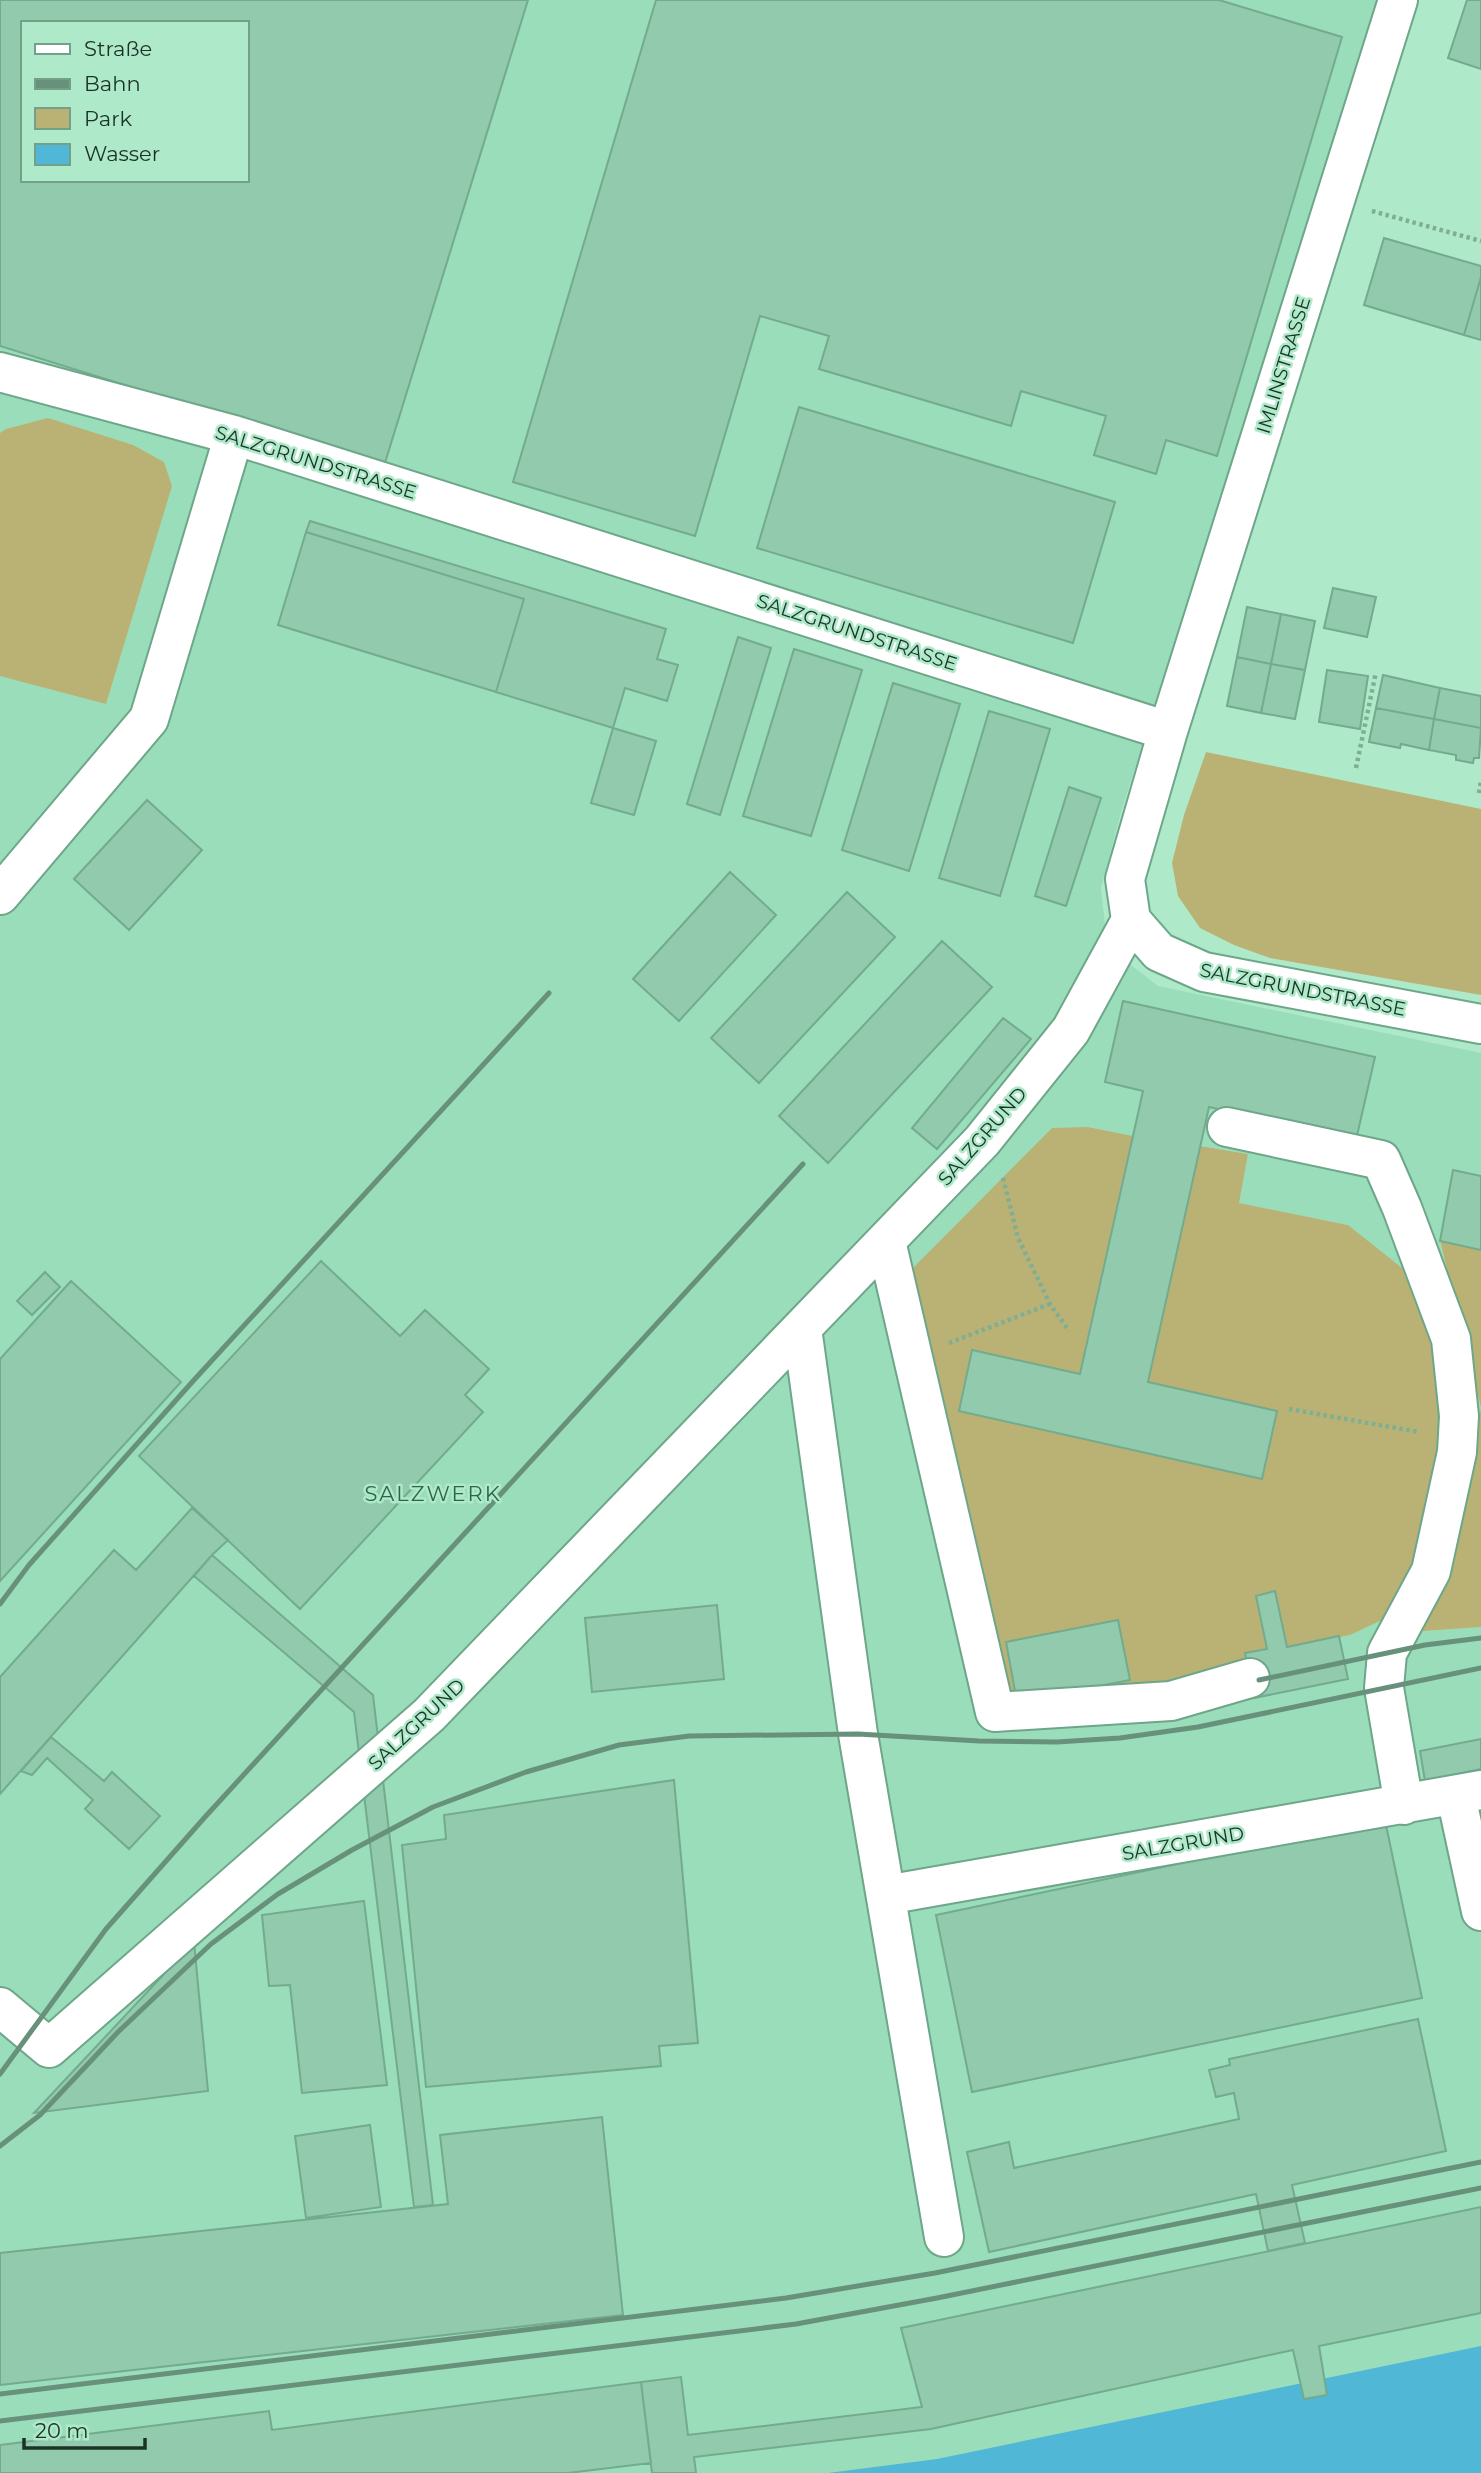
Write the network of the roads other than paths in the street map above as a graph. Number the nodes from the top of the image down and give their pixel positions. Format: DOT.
graph roads {
  1 [pos="1398,0"];
  2 [pos="6,382"];
  3 [pos="234,435"];
  4 [pos="1168,730"];
  5 [pos="0,895"];
  6 [pos="1131,920"];
  7 [pos="1481,1024"];
  8 [pos="1227,1127"];
  9 [pos="886,1241"];
  10 [pos="802,1328"];
  11 [pos="1250,1678"];
  12 [pos="1469,1793"];
  13 [pos="1404,1805"];
  14 [pos="886,1895"];
  15 [pos="1481,1911"];
  16 [pos="0,2007"];
  17 [pos="944,2237"];
  1 -- 4 [label="street, IMLINSTRASSE"];
  2 -- 3 [label="street, SALZGRUNDSTRASSE"];
  3 -- 4 [label="street, SALZGRUNDSTRASSE"];
  3 -- 5 [label="street"];
  4 -- 6 [label="street"];
  6 -- 7 [label="street, SALZGRUNDSTRASSE"];
  6 -- 9 [label="street, SALZGRUND"];
  8 -- 13 [label="street"];
  9 -- 10 [label="street, SALZGRUND"];
  9 -- 11 [label="street"];
  10 -- 14 [label="street"];
  10 -- 16 [label="street, SALZGRUND"];
  12 -- 13 [label="street, SALZGRUND"];
  12 -- 15 [label="street"];
  13 -- 14 [label="street, SALZGRUND"];
  14 -- 17 [label="street"];
}
